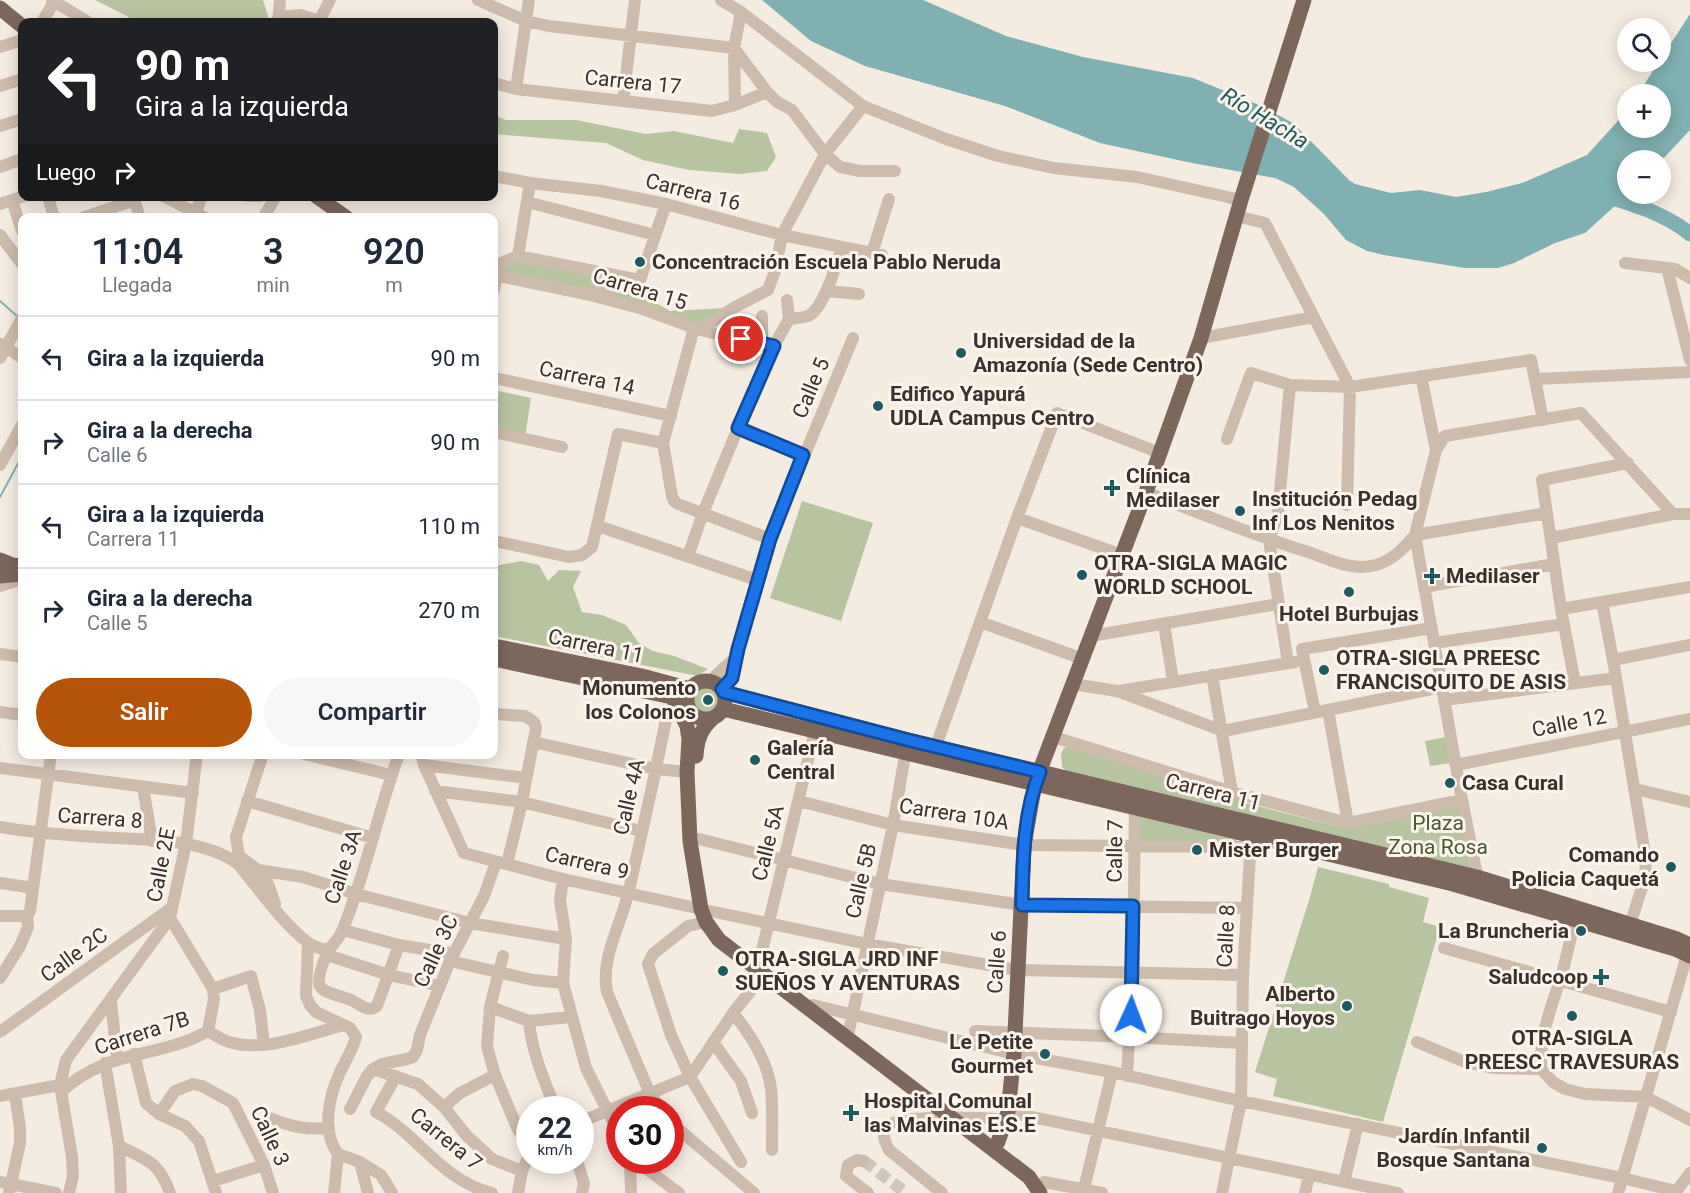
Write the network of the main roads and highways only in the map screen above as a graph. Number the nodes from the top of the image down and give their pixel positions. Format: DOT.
graph roads {
  1 [pos="1304,0"];
  2 [pos="0,8"];
  3 [pos="18,23"];
  4 [pos="323,201"];
  5 [pos="340,213"];
  6 [pos="498,647"];
  7 [pos="498,660"];
  8 [pos="718,687"];
  9 [pos="684,701"];
  10 [pos="718,713"];
  11 [pos="1054,737"];
  12 [pos="907,747"];
  13 [pos="1037,777"];
  14 [pos="1073,779"];
  15 [pos="1252,836"];
  16 [pos="1479,884"];
  17 [pos="706,914"];
  18 [pos="1628,930"];
  19 [pos="1689,952"];
  20 [pos="761,969"];
  21 [pos="960,1118"];
  22 [pos="998,1142"];
  23 [pos="1045,1189"];
  1 -- 11 [label="main road, Calle 6"];
  2 -- 3 [label="main road"];
  4 -- 5 [label="main road"];
  6 -- 9 [label="main road, Carrera 11"];
  7 -- 9 [label="main road, Carrera 11"];
  8 -- 9 [label="main road"];
  8 -- 10 [label="main road"];
  8 -- 12 [label="main road, Carrera 11"];
  9 -- 10 [label="main road"];
  9 -- 17 [label="main road"];
  10 -- 12 [label="main road, Carrera 11"];
  10 -- 17 [label="main road"];
  11 -- 13 [label="main road, Calle 6"];
  11 -- 14 [label="main road"];
  12 -- 13 [label="main road, Carrera 11"];
  12 -- 13 [label="main road, Carrera 11"];
  13 -- 14 [label="main road, Carrera 11"];
  13 -- 15 [label="main road, Carrera 11"];
  13 -- 22 [label="main road, Calle 6"];
  14 -- 15 [label="main road, Carrera 11"];
  15 -- 16 [label="main road, Carrera 11"];
  16 -- 18 [label="main road, Carrera 11"];
  16 -- 18 [label="main road, Carrera 11"];
  17 -- 20 [label="main road"];
  18 -- 19 [label="main road, Carrera 11"];
  20 -- 21 [label="main road"];
  20 -- 21 [label="main road"];
  21 -- 22 [label="main road"];
  21 -- 23 [label="main road"];
  22 -- 23 [label="main road"];
}
